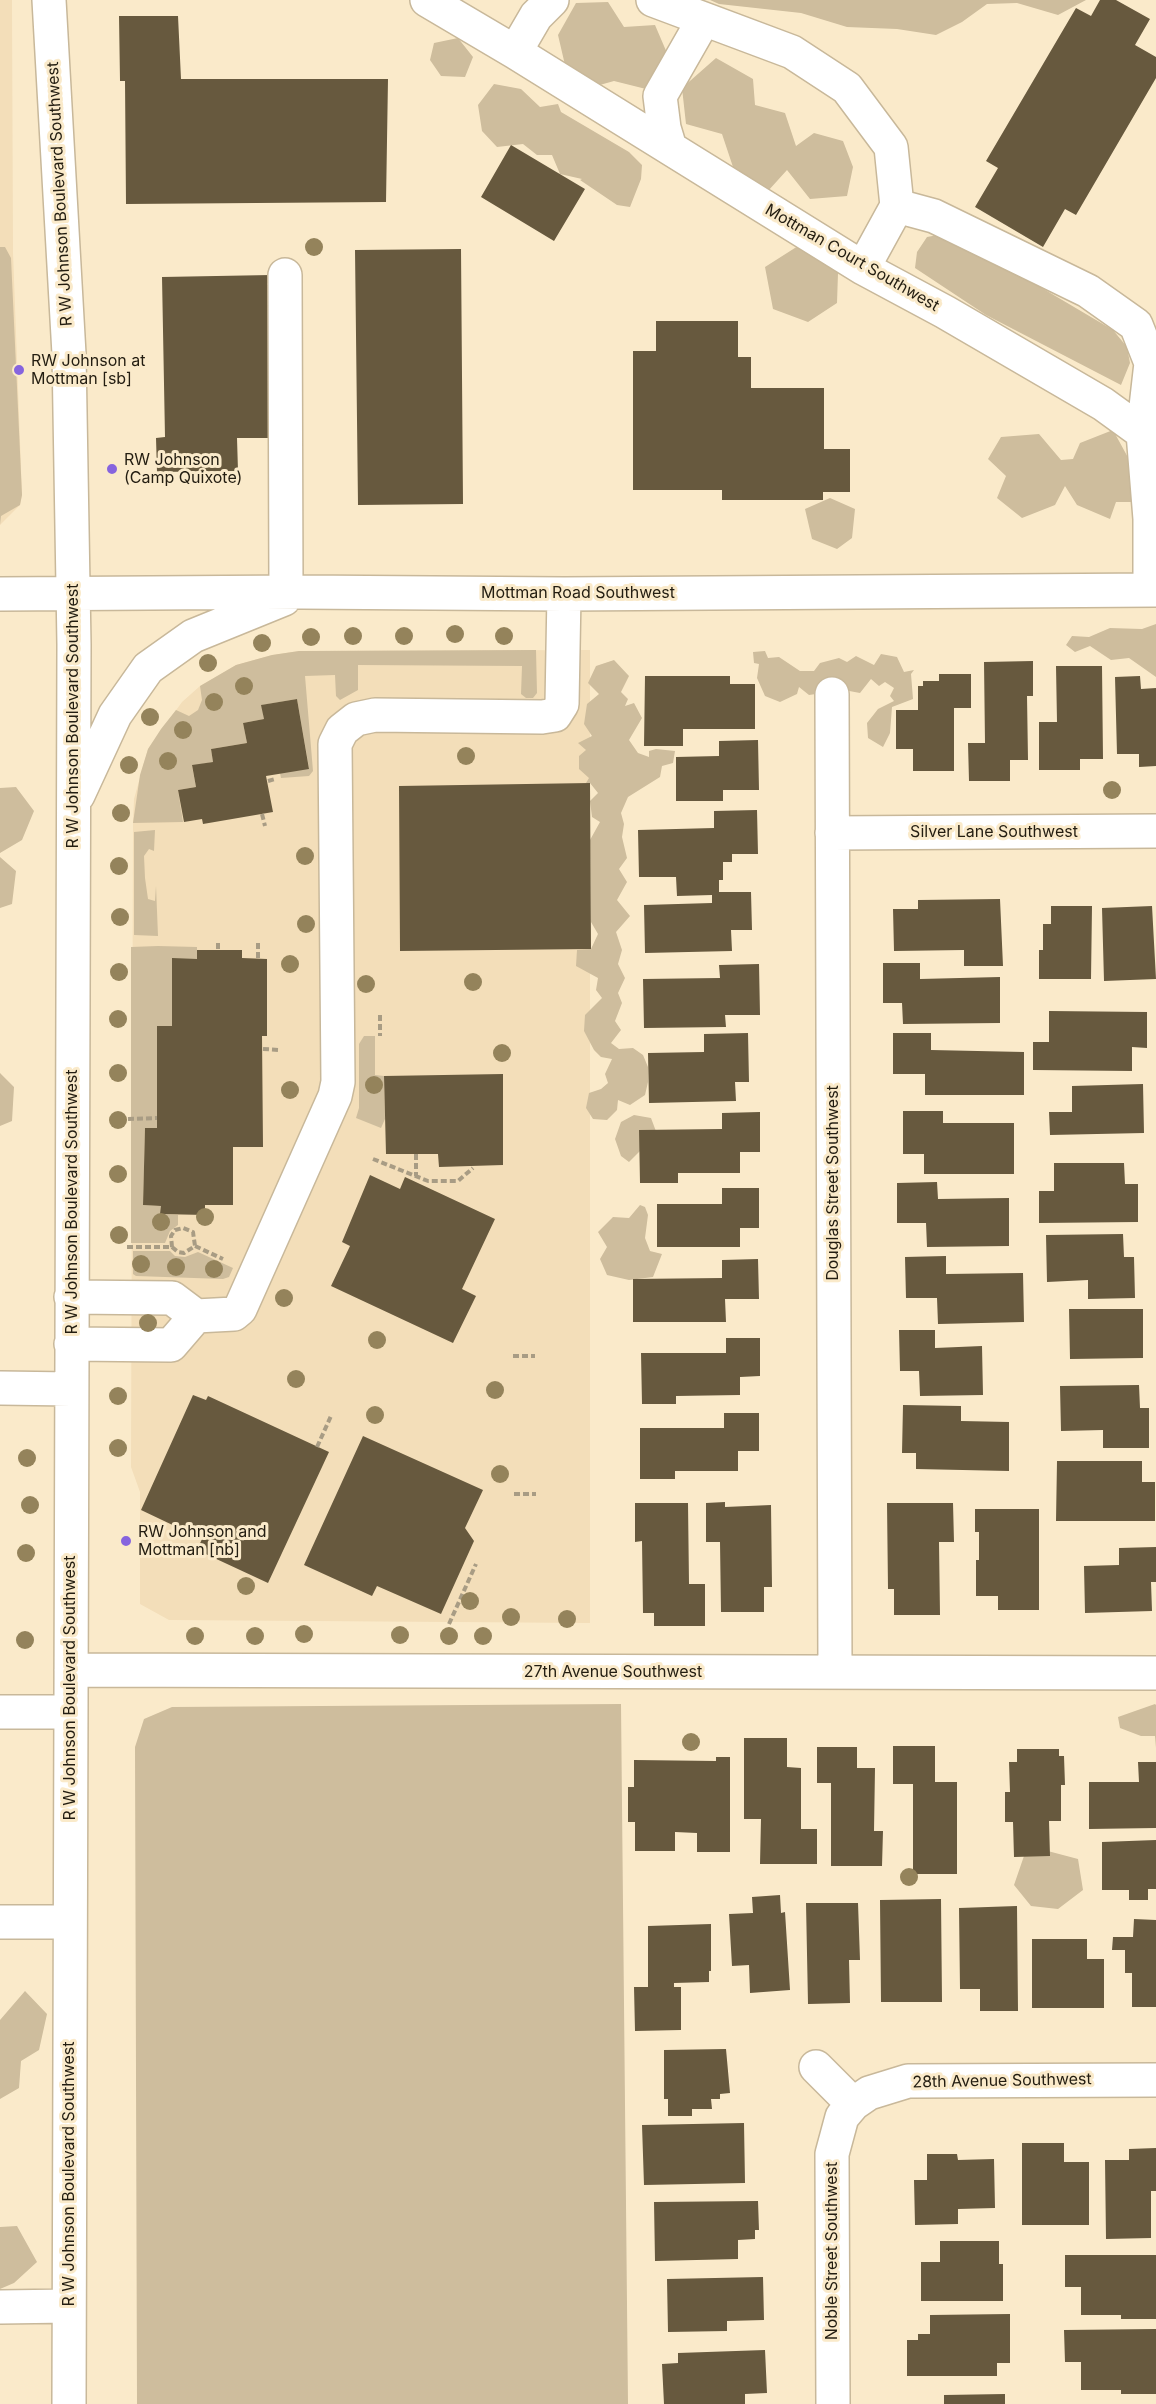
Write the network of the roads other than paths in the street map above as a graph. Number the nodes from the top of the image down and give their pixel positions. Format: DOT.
graph roads {
  1 [pos="49,0"];
  2 [pos="427,0"];
  3 [pos="552,0"];
  4 [pos="653,0"];
  5 [pos="704,19"];
  6 [pos="515,51"];
  7 [pos="670,148"];
  8 [pos="897,206"];
  9 [pos="863,268"];
  10 [pos="285,275"];
  11 [pos="1143,433"];
  12 [pos="1153,590"];
  13 [pos="294,592"];
  14 [pos="73,593"];
  15 [pos="0,594"];
  16 [pos="564,594"];
  17 [pos="832,694"];
  18 [pos="73,808"];
  19 [pos="1156,831"];
  20 [pos="832,833"];
  21 [pos="71,1297"];
  22 [pos="196,1316"];
  23 [pos="71,1344"];
  24 [pos="0,1388"];
  25 [pos="71,1389"];
  26 [pos="71,1670"];
  27 [pos="835,1672"];
  28 [pos="1156,1673"];
  29 [pos="0,1712"];
  30 [pos="70,1712"];
  31 [pos="0,1922"];
  32 [pos="70,1922"];
  33 [pos="816,2067"];
  34 [pos="1156,2080"];
  35 [pos="853,2104"];
  36 [pos="69,2306"];
  37 [pos="0,2307"];
  38 [pos="69,2404"];
  39 [pos="833,2404"];
  1 -- 14 [label="street, R W Johnson Boulevard Southwest"];
  2 -- 6 [label="street, Mottman Court Southwest"];
  3 -- 6 [label="street"];
  4 -- 5 [label="street"];
  5 -- 7 [label="street"];
  5 -- 8 [label="street"];
  6 -- 7 [label="street, Mottman Court Southwest"];
  7 -- 9 [label="street, Mottman Court Southwest"];
  8 -- 9 [label="street"];
  8 -- 11 [label="street"];
  9 -- 11 [label="street, Mottman Court Southwest"];
  10 -- 13 [label="street"];
  11 -- 12 [label="street"];
  12 -- 16 [label="street, Mottman Road Southwest"];
  13 -- 14 [label="street, Mottman Road Southwest"];
  13 -- 16 [label="street, Mottman Road Southwest"];
  13 -- 18 [label="street"];
  14 -- 15 [label="street, Mottman Road Southwest"];
  14 -- 18 [label="street, R W Johnson Boulevard Southwest"];
  16 -- 22 [label="street"];
  17 -- 20 [label="street, Douglas Street Southwest"];
  18 -- 21 [label="street, R W Johnson Boulevard Southwest"];
  19 -- 20 [label="street, Silver Lane Southwest"];
  20 -- 27 [label="street, Douglas Street Southwest"];
  21 -- 22 [label="street"];
  21 -- 23 [label="street, R W Johnson Boulevard Southwest"];
  22 -- 23 [label="street"];
  23 -- 25 [label="street, R W Johnson Boulevard Southwest"];
  24 -- 25 [label="street"];
  25 -- 26 [label="street, R W Johnson Boulevard Southwest"];
  26 -- 27 [label="street, 27th Avenue Southwest"];
  26 -- 30 [label="street, R W Johnson Boulevard Southwest"];
  27 -- 28 [label="street, 27th Avenue Southwest"];
  29 -- 30 [label="street"];
  30 -- 32 [label="street, R W Johnson Boulevard Southwest"];
  31 -- 32 [label="street"];
  32 -- 36 [label="street, R W Johnson Boulevard Southwest"];
  33 -- 35 [label="street"];
  34 -- 35 [label="street, 28th Avenue Southwest"];
  35 -- 39 [label="street, Noble Street Southwest"];
  36 -- 37 [label="street"];
  36 -- 38 [label="street, R W Johnson Boulevard Southwest"];
}
